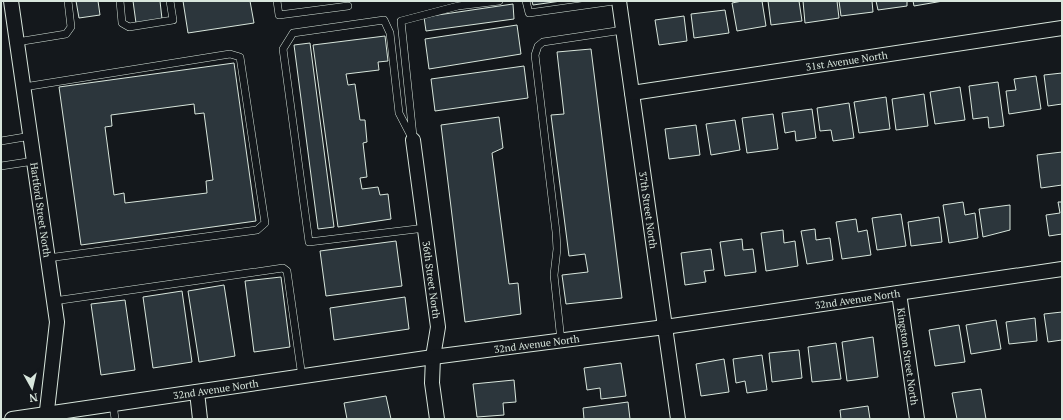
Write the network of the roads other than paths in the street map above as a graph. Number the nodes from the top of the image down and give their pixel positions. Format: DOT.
graph roads {
  1 [pos="11,1"];
  2 [pos="68,1"];
  3 [pos="120,1"];
  4 [pos="170,1"];
  5 [pos="277,1"];
  6 [pos="499,1"];
  7 [pos="526,1"];
  8 [pos="614,1"];
  9 [pos="619,1"];
  10 [pos="348,6"];
  11 [pos="1062,28"];
  12 [pos="623,30"];
  13 [pos="17,42"];
  14 [pos="24,87"];
  15 [pos="632,93"];
  16 [pos="31,136"];
  17 [pos="413,140"];
  18 [pos="1,141"];
  19 [pos="34,161"];
  20 [pos="1,166"];
  21 [pos="425,228"];
  22 [pos="48,258"];
  23 [pos="1062,269"];
  24 [pos="899,293"];
  25 [pos="54,300"];
  26 [pos="665,327"];
  27 [pos="561,341"];
  28 [pos="433,357"];
  29 [pos="302,377"];
  30 [pos="197,392"];
  31 [pos="113,404"];
  32 [pos="47,416"];
  33 [pos="12,419"];
  34 [pos="115,419"];
  35 [pos="200,419"];
  36 [pos="437,419"];
  37 [pos="678,419"];
  38 [pos="917,419"];
  1 -- 13 [label="street, Hartford Street North"];
  2 -- 13 [label="lane"];
  3 -- 4 [label="lane"];
  5 -- 10 [label="lane"];
  6 -- 17 [label="lane"];
  7 -- 8 [label="lane"];
  9 -- 12 [label="street, 37th Street North"];
  11 -- 15 [label="street, 31st Avenue North"];
  12 -- 15 [label="street, 37th Street North"];
  12 -- 27 [label="lane"];
  13 -- 14 [label="street, Hartford Street North"];
  14 -- 16 [label="street, Hartford Street North"];
  14 -- 22 [label="lane"];
  15 -- 26 [label="street, 37th Street North"];
  16 -- 18 [label="lane"];
  16 -- 19 [label="street, Hartford Street North"];
  17 -- 21 [label="street, 36th Street North"];
  17 -- 21 [label="lane"];
  19 -- 20 [label="lane"];
  19 -- 22 [label="street, Hartford Street North"];
  21 -- 28 [label="street, 36th Street North"];
  22 -- 25 [label="street, Hartford Street North"];
  23 -- 24 [label="street, 32nd Avenue North"];
  24 -- 26 [label="street, 32nd Avenue North"];
  24 -- 38 [label="street, Kingston Street North"];
  25 -- 29 [label="lane"];
  25 -- 32 [label="street, Hartford Street North"];
  26 -- 27 [label="street, 32nd Avenue North"];
  26 -- 37 [label="street, 37th Street North"];
  27 -- 28 [label="street, 32nd Avenue North"];
  28 -- 29 [label="street, 32nd Avenue North"];
  28 -- 36 [label="street, 36th Street North"];
  29 -- 30 [label="street, 32nd Avenue North"];
  30 -- 31 [label="street, 32nd Avenue North"];
  30 -- 35 [label="street"];
  31 -- 32 [label="street, 32nd Avenue North"];
  31 -- 34 [label="lane"];
  32 -- 33 [label="street, 32nd Avenue North"];
}
